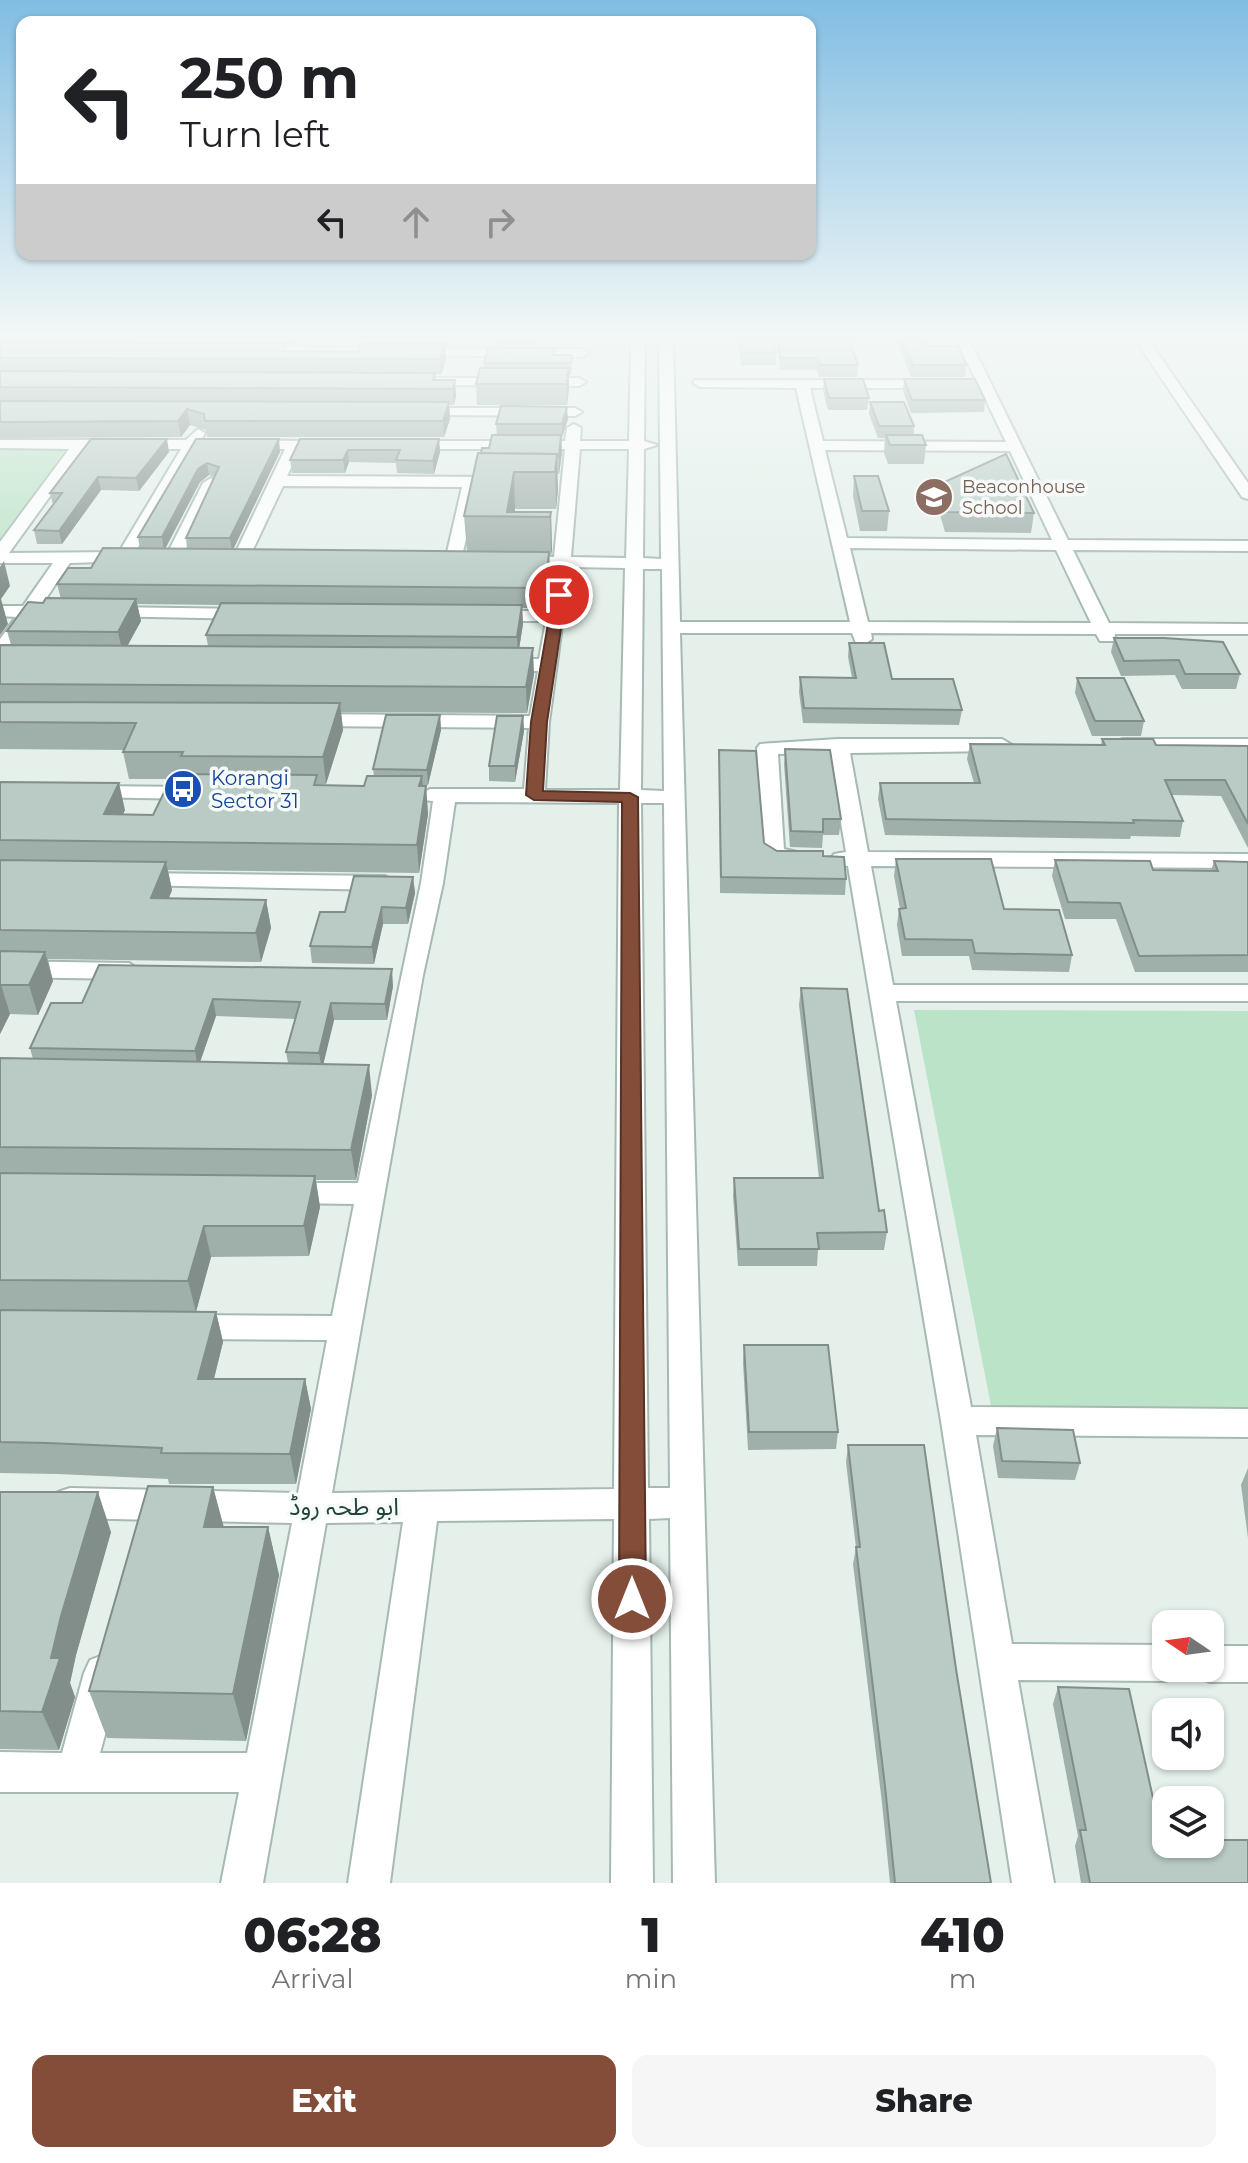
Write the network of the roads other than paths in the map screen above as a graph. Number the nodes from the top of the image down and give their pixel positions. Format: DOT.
graph roads {
  1 [pos="200,429"];
  2 [pos="573,429"];
  3 [pos="635,429"];
  4 [pos="668,429"];
  5 [pos="812,429"];
  6 [pos="1006,429"];
  7 [pos="1203,429"];
  8 [pos="0,444"];
  9 [pos="192,444"];
  10 [pos="79,445"];
  11 [pos="353,445"];
  12 [pos="382,445"];
  13 [pos="572,445"];
  14 [pos="634,445"];
  15 [pos="668,445"];
  16 [pos="815,445"];
  17 [pos="294,446"];
  18 [pos="1014,447"];
  19 [pos="277,481"];
  20 [pos="471,482"];
  21 [pos="513,482"];
  22 [pos="211,483"];
  23 [pos="1248,494"];
  24 [pos="839,543"];
  25 [pos="1062,545"];
  26 [pos="1248,546"];
  27 [pos="0,556"];
  28 [pos="124,557"];
  29 [pos="65,558"];
  30 [pos="242,558"];
  31 [pos="454,561"];
  32 [pos="500,561"];
  33 [pos="561,562"];
  34 [pos="633,563"];
  35 [pos="670,564"];
  36 [pos="0,611"];
  37 [pos="28,612"];
  38 [pos="276,614"];
  39 [pos="478,615"];
  40 [pos="556,616"];
  41 [pos="1248,629"];
  42 [pos="861,632"];
  43 [pos="671,634"];
  44 [pos="1105,634"];
  45 [pos="1248,641"];
  46 [pos="5,659"];
  47 [pos="485,665"];
  48 [pos="548,665"];
  49 [pos="285,720"];
  50 [pos="539,722"];
  51 [pos="838,745"];
  52 [pos="1027,745"];
  53 [pos="1106,745"];
  54 [pos="1248,745"];
  55 [pos="63,792"];
  56 [pos="221,793"];
  57 [pos="402,795"];
  58 [pos="534,795"];
  59 [pos="445,796"];
  60 [pos="630,797"];
  61 [pos="674,797"];
  62 [pos="857,859"];
  63 [pos="1248,861"];
  64 [pos="112,880"];
  65 [pos="432,883"];
  66 [pos="0,969"];
  67 [pos="158,971"];
  68 [pos="379,975"];
  69 [pos="411,975"];
  70 [pos="880,993"];
  71 [pos="1248,993"];
  72 [pos="360,1083"];
  73 [pos="391,1083"];
  74 [pos="263,1193"];
  75 [pos="371,1194"];
  76 [pos="157,1327"];
  77 [pos="346,1328"];
  78 [pos="957,1421"];
  79 [pos="1248,1423"];
  80 [pos="45,1502"];
  81 [pos="687,1503"];
  82 [pos="632,1504"];
  83 [pos="422,1507"];
  84 [pos="313,1508"];
  85 [pos="112,1640"];
  86 [pos="995,1662"];
  87 [pos="1152,1663"];
  88 [pos="1224,1664"];
  89 [pos="1248,1664"];
  90 [pos="0,1772"];
  91 [pos="264,1773"];
  92 [pos="75,1774"];
  93 [pos="242,1883"];
  94 [pos="369,1883"];
  95 [pos="632,1883"];
  96 [pos="694,1883"];
  97 [pos="1033,1883"];
  1 -- 9 [label="street"];
  2 -- 13 [label="street"];
  3 -- 14 [label="street"];
  4 -- 15 [label="street"];
  5 -- 16 [label="street"];
  6 -- 18 [label="street"];
  7 -- 23 [label="street"];
  8 -- 10 [label="street"];
  9 -- 10 [label="street"];
  9 -- 17 [label="street"];
  9 -- 28 [label="street"];
  10 -- 27 [label="street"];
  11 -- 17 [label="street"];
  12 -- 13 [label="street"];
  13 -- 14 [label="street"];
  13 -- 33 [label="street"];
  14 -- 15 [label="street"];
  14 -- 34 [label="street"];
  15 -- 35 [label="street"];
  16 -- 18 [label="street"];
  16 -- 24 [label="street"];
  17 -- 19 [label="street"];
  18 -- 25 [label="street"];
  19 -- 20 [label="street"];
  19 -- 30 [label="street"];
  20 -- 21 [label="street"];
  20 -- 31 [label="street"];
  22 -- 28 [label="street"];
  24 -- 25 [label="street"];
  24 -- 42 [label="street"];
  25 -- 26 [label="street"];
  25 -- 44 [label="street"];
  27 -- 29 [label="street"];
  28 -- 29 [label="street"];
  29 -- 37 [label="street"];
  32 -- 33 [label="street"];
  33 -- 34 [label="street"];
  33 -- 40 [label="street"];
  34 -- 35 [label="street"];
  34 -- 60 [label="street"];
  35 -- 43 [label="street"];
  36 -- 37 [label="street"];
  37 -- 38 [label="street"];
  37 -- 46 [label="street"];
  39 -- 40 [label="street"];
  40 -- 48 [label="street"];
  41 -- 44 [label="street"];
  42 -- 43 [label="street"];
  42 -- 44 [label="street"];
  43 -- 61 [label="street"];
  44 -- 45 [label="street"];
  47 -- 48 [label="street"];
  48 -- 50 [label="street"];
  49 -- 50 [label="street"];
  50 -- 58 [label="street"];
  51 -- 52 [label="street"];
  51 -- 62 [label="street"];
  51 -- 62 [label="street"];
  53 -- 54 [label="street"];
  55 -- 56 [label="street"];
  57 -- 59 [label="street"];
  58 -- 59 [label="street"];
  58 -- 60 [label="street"];
  59 -- 65 [label="street"];
  60 -- 61 [label="street"];
  60 -- 82 [label="street"];
  61 -- 81 [label="street"];
  62 -- 63 [label="street"];
  62 -- 70 [label="street"];
  64 -- 65 [label="street"];
  65 -- 69 [label="street"];
  66 -- 67 [label="street"];
  68 -- 69 [label="street"];
  69 -- 73 [label="street"];
  70 -- 71 [label="street"];
  70 -- 78 [label="street"];
  72 -- 73 [label="street"];
  73 -- 75 [label="street"];
  74 -- 75 [label="street"];
  75 -- 77 [label="street"];
  76 -- 77 [label="street"];
  77 -- 84 [label="street"];
  78 -- 79 [label="street"];
  78 -- 86 [label="street"];
  80 -- 84 [label="street, ابو طحہ روڈ"];
  81 -- 82 [label="street, ابو طحہ روڈ"];
  81 -- 96 [label="street"];
  82 -- 83 [label="street, ابو طحہ روڈ"];
  82 -- 95 [label="street"];
  83 -- 84 [label="street, ابو طحہ روڈ"];
  83 -- 94 [label="street"];
  84 -- 91 [label="street"];
  85 -- 92 [label="street"];
  86 -- 87 [label="street"];
  86 -- 97 [label="street"];
  88 -- 89 [label="street"];
  90 -- 92 [label="street"];
  91 -- 92 [label="street"];
  91 -- 93 [label="street"];
}
